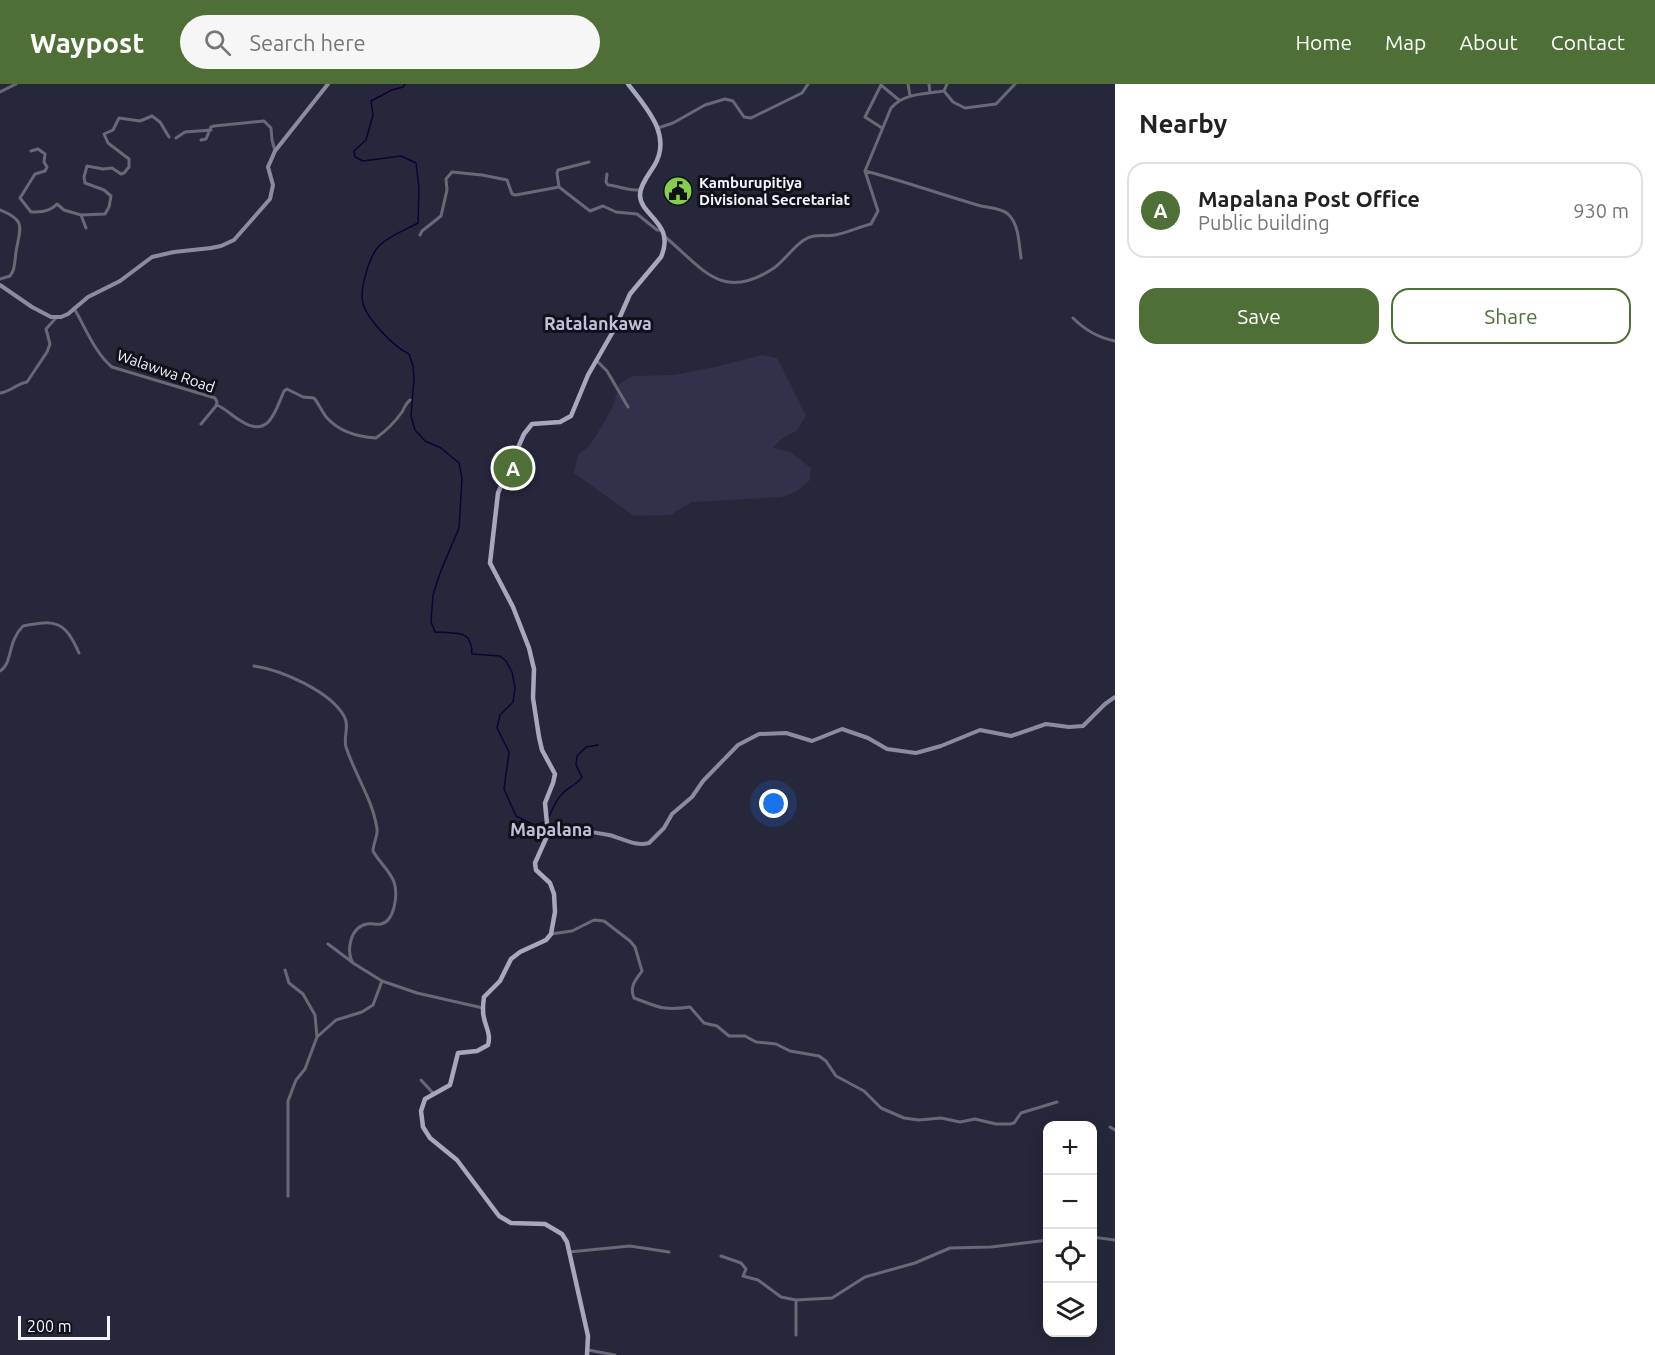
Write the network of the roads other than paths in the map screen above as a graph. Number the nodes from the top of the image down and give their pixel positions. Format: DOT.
graph roads {
  1 [pos="16,84"];
  2 [pos="328,84"];
  3 [pos="628,84"];
  4 [pos="808,84"];
  5 [pos="908,84"];
  6 [pos="929,84"];
  7 [pos="947,84"];
  8 [pos="1015,84"];
  9 [pos="880,85"];
  10 [pos="0,92"];
  11 [pos="944,92"];
  12 [pos="930,93"];
  13 [pos="910,96"];
  14 [pos="899,100"];
  15 [pos="658,128"];
  16 [pos="882,128"];
  17 [pos="211,130"];
  18 [pos="169,137"];
  19 [pos="176,138"];
  20 [pos="201,140"];
  21 [pos="31,151"];
  22 [pos="275,151"];
  23 [pos="589,162"];
  24 [pos="865,171"];
  25 [pos="607,174"];
  26 [pos="559,187"];
  27 [pos="641,190"];
  28 [pos="0,210"];
  29 [pos="81,215"];
  30 [pos="86,228"];
  31 [pos="662,229"];
  32 [pos="420,235"];
  33 [pos="664,236"];
  34 [pos="1021,258"];
  35 [pos="0,279"];
  36 [pos="0,285"];
  37 [pos="74,308"];
  38 [pos="56,318"];
  39 [pos="1073,318"];
  40 [pos="1115,341"];
  41 [pos="596,360"];
  42 [pos="0,393"];
  43 [pos="410,400"];
  44 [pos="217,405"];
  45 [pos="628,407"];
  46 [pos="201,424"];
  47 [pos="79,653"];
  48 [pos="254,666"];
  49 [pos="0,671"];
  50 [pos="1115,697"];
  51 [pos="548,834"];
  52 [pos="551,934"];
  53 [pos="328,944"];
  54 [pos="353,963"];
  55 [pos="285,970"];
  56 [pos="382,981"];
  57 [pos="483,1008"];
  58 [pos="316,1037"];
  59 [pos="421,1080"];
  60 [pos="433,1094"];
  61 [pos="1057,1102"];
  62 [pos="1110,1127"];
  63 [pos="1115,1130"];
  64 [pos="288,1196"];
  65 [pos="1097,1238"];
  66 [pos="1043,1240"];
  67 [pos="1115,1240"];
  68 [pos="569,1252"];
  69 [pos="669,1252"];
  70 [pos="721,1256"];
  71 [pos="796,1300"];
  72 [pos="796,1335"];
  73 [pos="588,1352"];
  74 [pos="615,1355"];
  1 -- 10 [label="street"];
  2 -- 22 [label="main road"];
  3 -- 15 [label="main road"];
  4 -- 15 [label="street"];
  5 -- 13 [label="street"];
  6 -- 12 [label="street"];
  7 -- 11 [label="street"];
  8 -- 11 [label="street"];
  9 -- 14 [label="street"];
  9 -- 16 [label="street"];
  11 -- 12 [label="street"];
  12 -- 13 [label="street"];
  13 -- 14 [label="street"];
  14 -- 16 [label="street"];
  15 -- 27 [label="main road"];
  16 -- 24 [label="street"];
  17 -- 19 [label="street"];
  17 -- 20 [label="street"];
  17 -- 22 [label="street"];
  18 -- 29 [label="street"];
  21 -- 29 [label="street"];
  22 -- 37 [label="main road"];
  23 -- 26 [label="street"];
  24 -- 33 [label="street"];
  24 -- 34 [label="street"];
  25 -- 27 [label="street"];
  26 -- 31 [label="street"];
  26 -- 32 [label="street"];
  27 -- 31 [label="main road"];
  28 -- 35 [label="street"];
  29 -- 30 [label="street"];
  31 -- 33 [label="main road"];
  33 -- 41 [label="main road"];
  36 -- 38 [label="main road"];
  37 -- 38 [label="main road"];
  37 -- 44 [label="street, Walawwa Road"];
  38 -- 42 [label="street"];
  39 -- 40 [label="street"];
  41 -- 45 [label="street"];
  41 -- 51 [label="main road"];
  43 -- 44 [label="street"];
  44 -- 46 [label="street, Walawwa Road"];
  47 -- 49 [label="street"];
  48 -- 54 [label="street"];
  50 -- 51 [label="main road"];
  51 -- 52 [label="main road"];
  52 -- 57 [label="main road"];
  52 -- 61 [label="street"];
  53 -- 54 [label="street"];
  54 -- 56 [label="street"];
  55 -- 58 [label="street"];
  56 -- 57 [label="street"];
  56 -- 58 [label="street"];
  57 -- 60 [label="main road"];
  58 -- 64 [label="street"];
  59 -- 60 [label="street"];
  60 -- 68 [label="main road"];
  62 -- 63 [label="street"];
  65 -- 67 [label="street"];
  66 -- 71 [label="street"];
  68 -- 69 [label="street"];
  68 -- 73 [label="main road"];
  70 -- 71 [label="street"];
  71 -- 72 [label="street"];
  73 -- 74 [label="street"];
}
